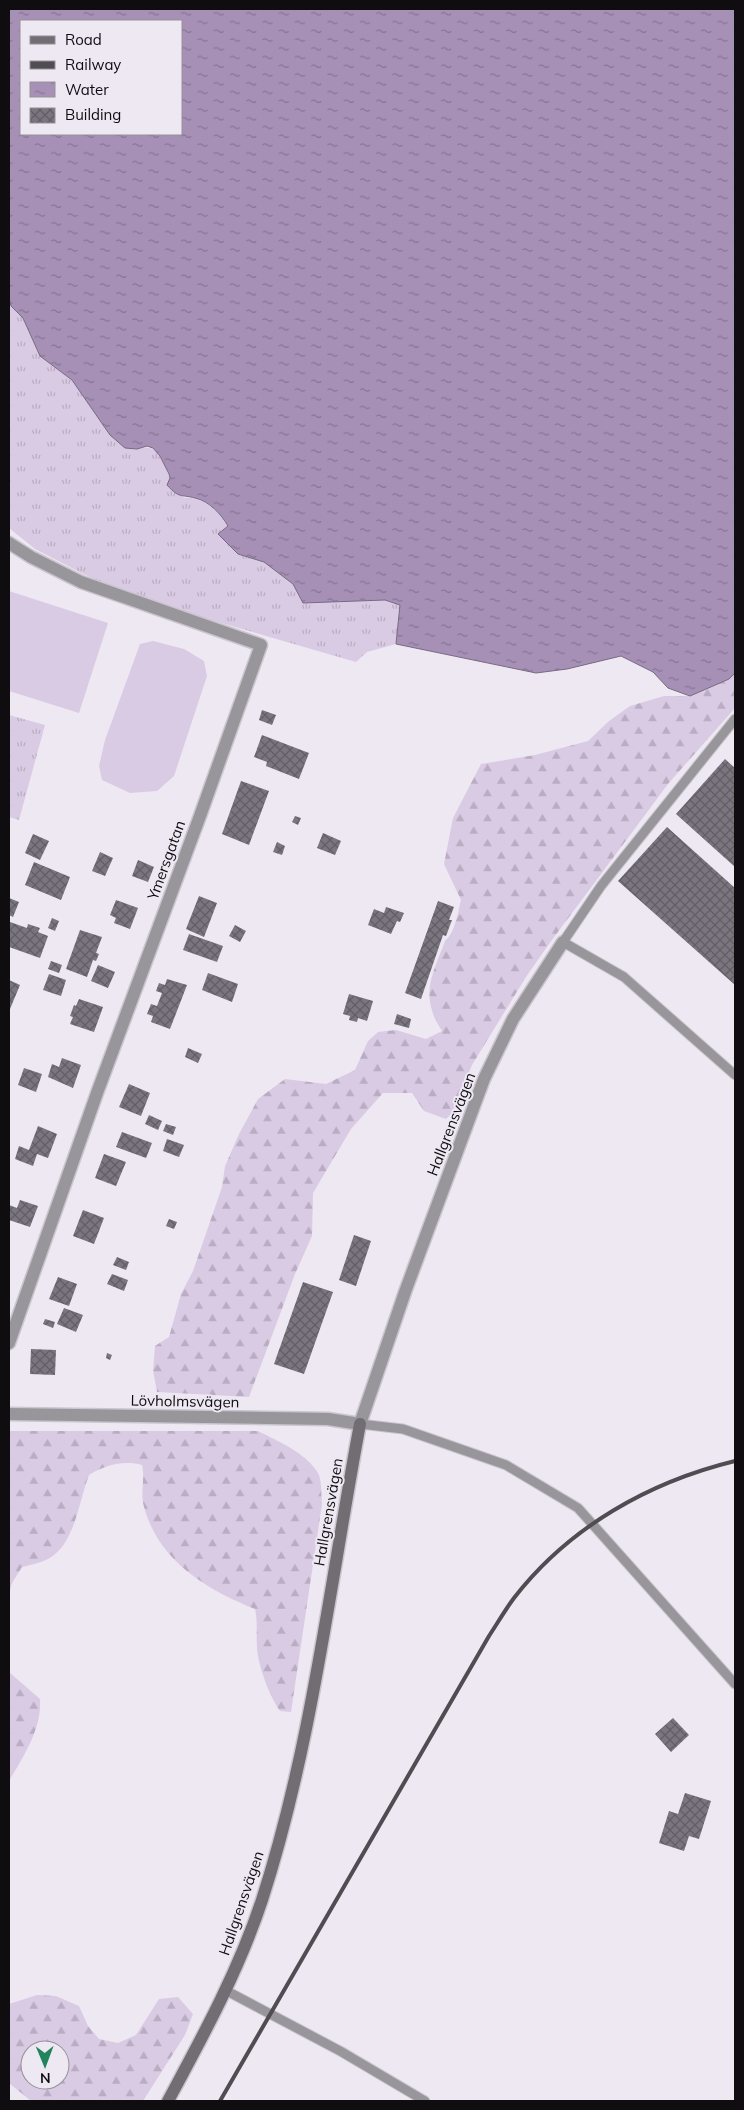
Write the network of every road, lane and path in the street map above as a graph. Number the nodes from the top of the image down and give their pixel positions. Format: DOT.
graph roads {
  1 [pos="9,543"];
  2 [pos="735,719"];
  3 [pos="563,942"];
  4 [pos="735,1075"];
  5 [pos="9,1343"];
  6 [pos="9,1414"];
  7 [pos="360,1424"];
  8 [pos="735,1684"];
  9 [pos="225,1990"];
  10 [pos="168,2101"];
  11 [pos="424,2101"];
  1 -- 5 [label="street, Ymersgatan"];
  2 -- 3 [label="lane"];
  3 -- 4 [label="lane"];
  3 -- 7 [label="street, Hallgrensvägen"];
  6 -- 7 [label="street, Lövholmsvägen"];
  7 -- 8 [label="lane"];
  7 -- 9 [label="street, Hallgrensvägen"];
  9 -- 10 [label="street, Hallgrensvägen"];
  9 -- 11 [label="lane"];
}
